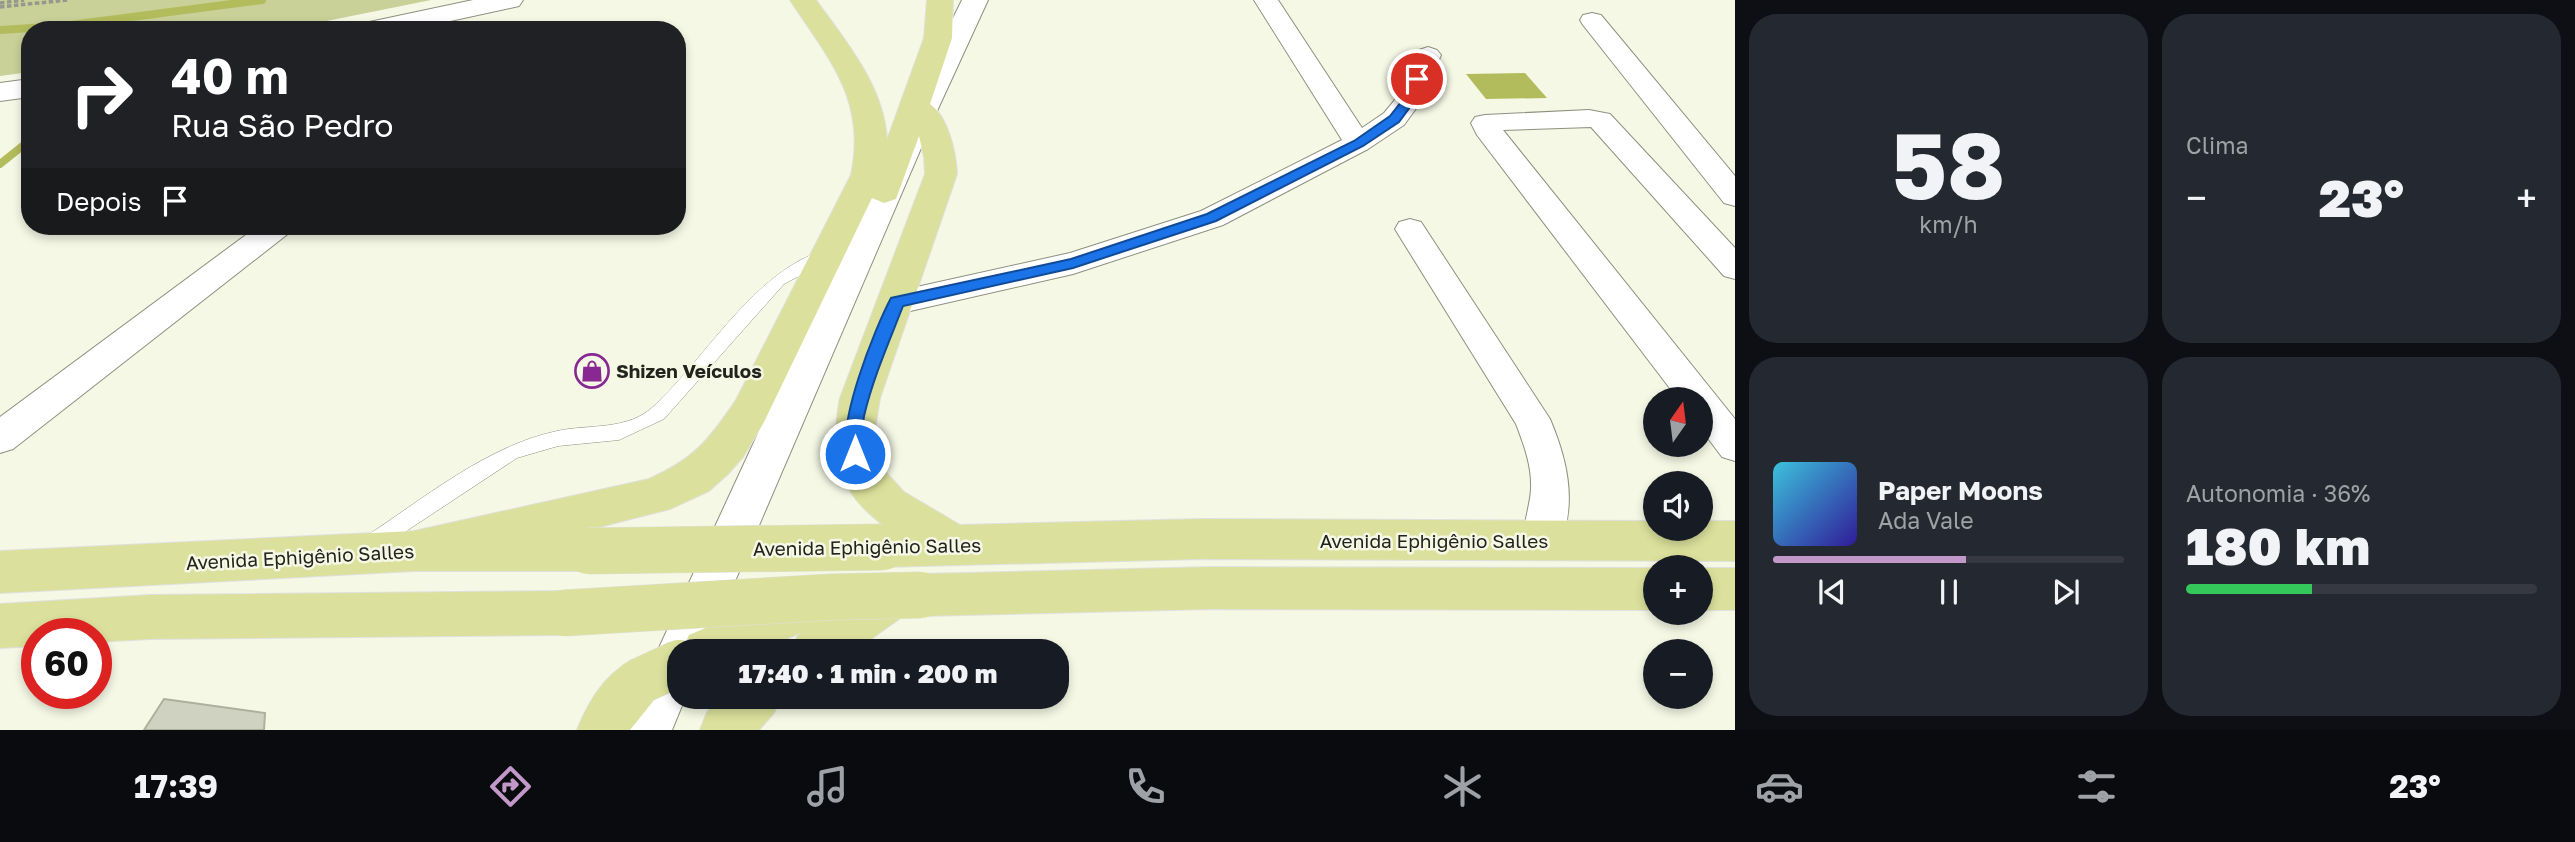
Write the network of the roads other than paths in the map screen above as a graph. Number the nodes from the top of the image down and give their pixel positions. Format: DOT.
graph roads {
  1 [pos="510,0"];
  2 [pos="803,0"];
  3 [pos="940,0"];
  4 [pos="1266,0"];
  5 [pos="972,4"];
  6 [pos="1592,20"];
  7 [pos="426,21"];
  8 [pos="1428,55"];
  9 [pos="21,89"];
  10 [pos="0,92"];
  11 [pos="922,111"];
  12 [pos="1358,144"];
  13 [pos="1735,196"];
  14 [pos="880,204"];
  15 [pos="1410,229"];
  16 [pos="267,235"];
  17 [pos="828,254"];
  18 [pos="1735,268"];
  19 [pos="897,302"];
  20 [pos="1689,387"];
  21 [pos="1713,418"];
  22 [pos="2,443"];
  23 [pos="1735,446"];
  24 [pos="1542,541"];
  25 [pos="1735,541"];
  26 [pos="954,545"];
  27 [pos="414,551"];
  28 [pos="357,553"];
  29 [pos="0,572"];
  30 [pos="1643,589"];
  31 [pos="1713,589"];
  32 [pos="1735,589"];
  33 [pos="907,596"];
  34 [pos="831,597"];
  35 [pos="0,626"];
  36 [pos="686,639"];
  37 [pos="734,639"];
  38 [pos="835,639"];
  39 [pos="659,672"];
  40 [pos="667,683"];
  41 [pos="603,730"];
  42 [pos="646,730"];
  1 -- 7 [label="main road"];
  2 -- 17 [label="main road"];
  3 -- 14 [label="main road"];
  4 -- 12 [label="street"];
  5 -- 11 [label="main road"];
  6 -- 13 [label="street"];
  8 -- 12 [label="street"];
  9 -- 10 [label="main road"];
  11 -- 14 [label="main road"];
  11 -- 19 [label="main road"];
  12 -- 19 [label="street"];
  14 -- 36 [label="main road"];
  15 -- 24 [label="street"];
  16 -- 22 [label="street"];
  17 -- 27 [label="main road"];
  17 -- 28 [label="lane"];
  18 -- 20 [label="street"];
  19 -- 26 [label="main road"];
  21 -- 23 [label="street"];
  24 -- 25 [label="main road, Avenida Ephigênio Salles"];
  24 -- 26 [label="main road, Avenida Ephigênio Salles"];
  26 -- 27 [label="main road, Avenida Ephigênio Salles, bridge"];
  27 -- 28 [label="main road, Avenida Ephigênio Salles"];
  28 -- 29 [label="main road, Avenida Ephigênio Salles"];
  30 -- 33 [label="main road"];
  31 -- 32 [label="main road"];
  33 -- 34 [label="main road, bridge"];
  33 -- 38 [label="main road"];
  34 -- 35 [label="main road, bridge"];
  34 -- 37 [label="main road"];
  39 -- 41 [label="main road"];
  40 -- 42 [label="main road"];
}
